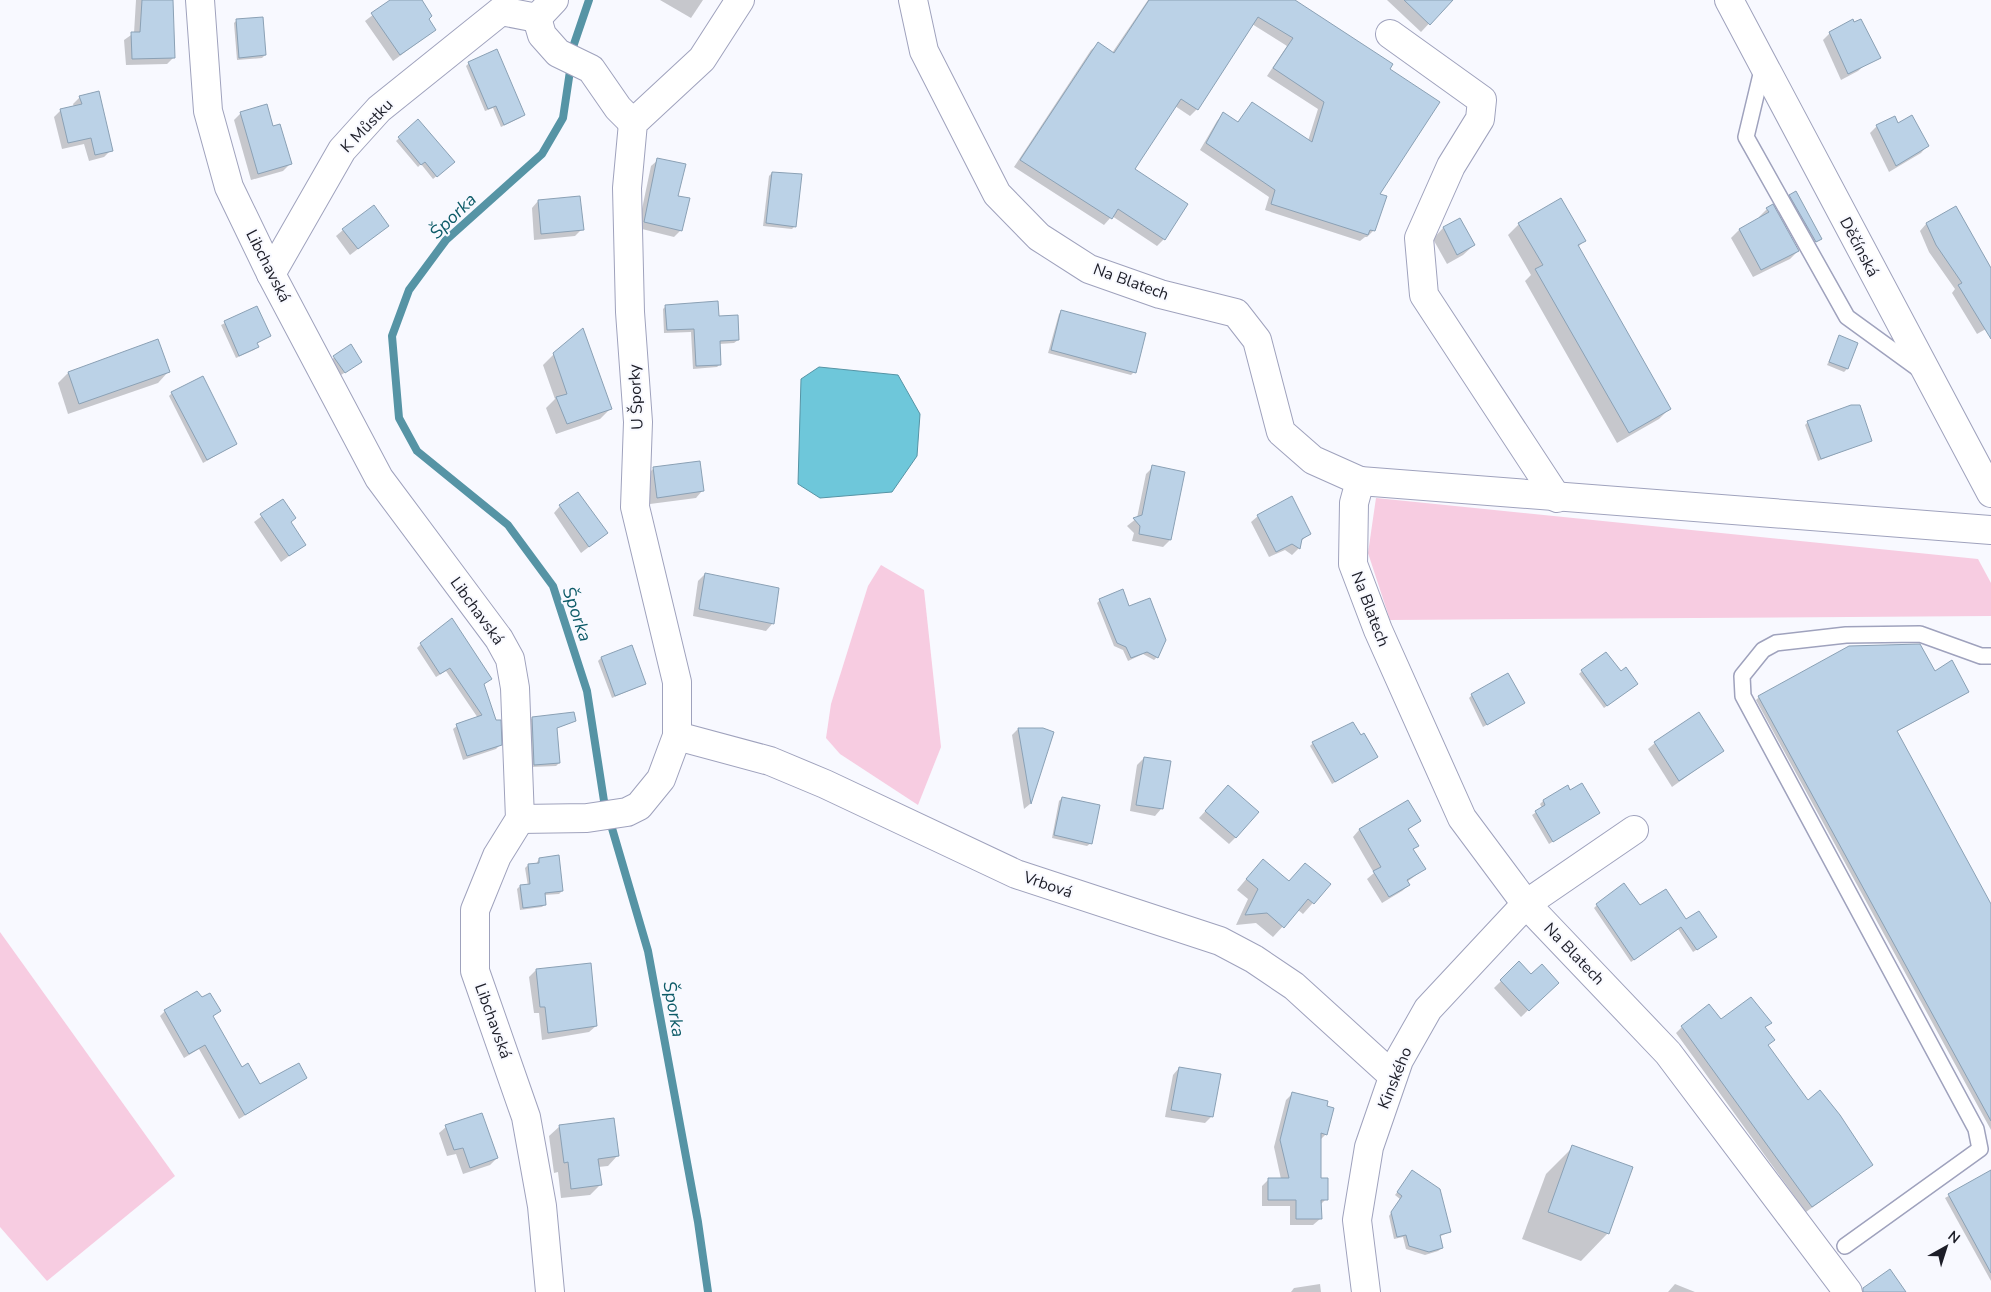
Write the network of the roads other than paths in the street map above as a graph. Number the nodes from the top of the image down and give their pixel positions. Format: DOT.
graph roads {
  1 [pos="200,0"];
  2 [pos="740,0"];
  3 [pos="914,0"];
  4 [pos="1729,0"];
  5 [pos="497,6"];
  6 [pos="545,9"];
  7 [pos="1390,34"];
  8 [pos="1763,65"];
  9 [pos="633,123"];
  10 [pos="271,274"];
  11 [pos="1928,376"];
  12 [pos="1357,492"];
  13 [pos="1991,493"];
  14 [pos="1557,498"];
  15 [pos="1991,530"];
  16 [pos="1991,656"];
  17 [pos="677,736"];
  18 [pos="520,819"];
  19 [pos="1634,830"];
  20 [pos="1526,904"];
  21 [pos="1393,1076"];
  22 [pos="1845,1246"];
  23 [pos="550,1292"];
  24 [pos="1366,1292"];
  25 [pos="1848,1292"];
  1 -- 10 [label="street, Libchavská"];
  2 -- 9 [label="street"];
  3 -- 12 [label="street, Na Blatech"];
  4 -- 8 [label="street, Děčínská"];
  5 -- 6 [label="street, K Můstku"];
  5 -- 10 [label="street, K Můstku"];
  6 -- 9 [label="street"];
  7 -- 14 [label="street"];
  8 -- 11 [label="street, Děčínská"];
  8 -- 11 [label="lane"];
  9 -- 17 [label="street, U Šporky"];
  10 -- 18 [label="street, Libchavská"];
  11 -- 13 [label="street, Děčínská"];
  12 -- 14 [label="street"];
  12 -- 20 [label="street, Na Blatech"];
  14 -- 15 [label="street"];
  16 -- 22 [label="lane"];
  17 -- 18 [label="street, U Šporky"];
  17 -- 21 [label="street, Vrbová"];
  18 -- 23 [label="street, Libchavská"];
  19 -- 20 [label="street, Kinského"];
  20 -- 21 [label="street, Kinského"];
  20 -- 25 [label="street, Na Blatech"];
  21 -- 24 [label="street, Kinského"];
}
